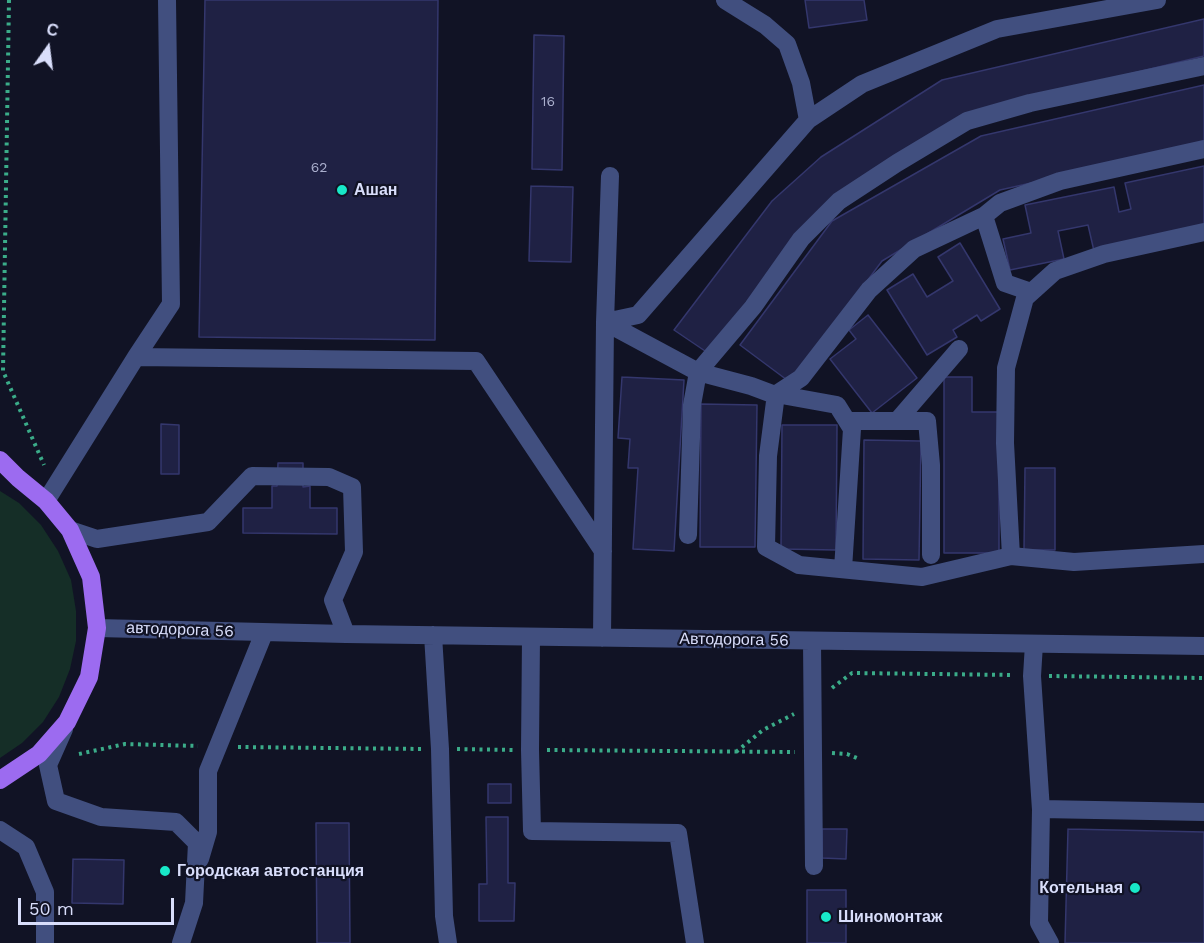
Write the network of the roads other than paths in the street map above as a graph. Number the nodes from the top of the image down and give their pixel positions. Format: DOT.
graph roads {
  1 [pos="167,0"];
  2 [pos="725,0"];
  3 [pos="1157,0"];
  4 [pos="1204,66"];
  5 [pos="808,120"];
  6 [pos="1204,149"];
  7 [pos="610,176"];
  8 [pos="984,216"];
  9 [pos="1204,232"];
  10 [pos="1031,292"];
  11 [pos="605,322"];
  12 [pos="959,349"];
  13 [pos="136,357"];
  14 [pos="698,372"];
  15 [pos="776,394"];
  16 [pos="847,421"];
  17 [pos="897,421"];
  18 [pos="0,460"];
  19 [pos="0,469"];
  20 [pos="18,478"];
  21 [pos="46,501"];
  22 [pos="70,530"];
  23 [pos="688,535"];
  24 [pos="603,551"];
  25 [pos="1204,554"];
  26 [pos="932,555"];
  27 [pos="1011,556"];
  28 [pos="843,569"];
  29 [pos="97,628"];
  30 [pos="264,633"];
  31 [pos="346,634"];
  32 [pos="433,635"];
  33 [pos="531,637"];
  34 [pos="602,638"];
  35 [pos="812,641"];
  36 [pos="1034,644"];
  37 [pos="1204,646"];
  38 [pos="67,722"];
  39 [pos="0,780"];
  40 [pos="1041,810"];
  41 [pos="1204,812"];
  42 [pos="0,830"];
  43 [pos="814,866"];
  44 [pos="196,871"];
  45 [pos="45,943"];
  46 [pos="182,943"];
  47 [pos="448,943"];
  48 [pos="695,943"];
  49 [pos="1050,943"];
  1 -- 13 [label="street"];
  2 -- 5 [label="street"];
  3 -- 5 [label="street"];
  4 -- 14 [label="street"];
  5 -- 11 [label="street"];
  6 -- 8 [label="street"];
  7 -- 11 [label="street"];
  8 -- 10 [label="street"];
  8 -- 15 [label="street"];
  9 -- 10 [label="street"];
  10 -- 27 [label="street"];
  11 -- 14 [label="street"];
  11 -- 24 [label="street"];
  12 -- 17 [label="street"];
  13 -- 21 [label="street"];
  13 -- 24 [label="street"];
  14 -- 15 [label="street"];
  14 -- 23 [label="street"];
  15 -- 16 [label="street"];
  15 -- 28 [label="street"];
  16 -- 17 [label="street"];
  16 -- 28 [label="street"];
  17 -- 26 [label="street"];
  18 -- 20 [label="main road"];
  19 -- 20 [label="main road"];
  20 -- 21 [label="main road"];
  21 -- 22 [label="main road"];
  22 -- 29 [label="main road"];
  22 -- 31 [label="street"];
  24 -- 34 [label="street"];
  25 -- 27 [label="street"];
  27 -- 28 [label="street"];
  29 -- 30 [label="street, автодорога 56"];
  29 -- 38 [label="main road"];
  30 -- 31 [label="street, Автодорога 56"];
  30 -- 44 [label="street"];
  31 -- 32 [label="street, Автодорога 56"];
  32 -- 33 [label="street, Автодорога 56"];
  32 -- 47 [label="street"];
  33 -- 34 [label="street, Автодорога 56"];
  33 -- 48 [label="street"];
  34 -- 35 [label="street, Автодорога 56"];
  35 -- 36 [label="street, Автодорога 56"];
  35 -- 43 [label="street"];
  36 -- 37 [label="street, Автодорога 56"];
  36 -- 40 [label="street"];
  38 -- 39 [label="main road"];
  38 -- 44 [label="street"];
  40 -- 41 [label="street"];
  40 -- 49 [label="street"];
  42 -- 45 [label="street"];
  44 -- 46 [label="street"];
}
